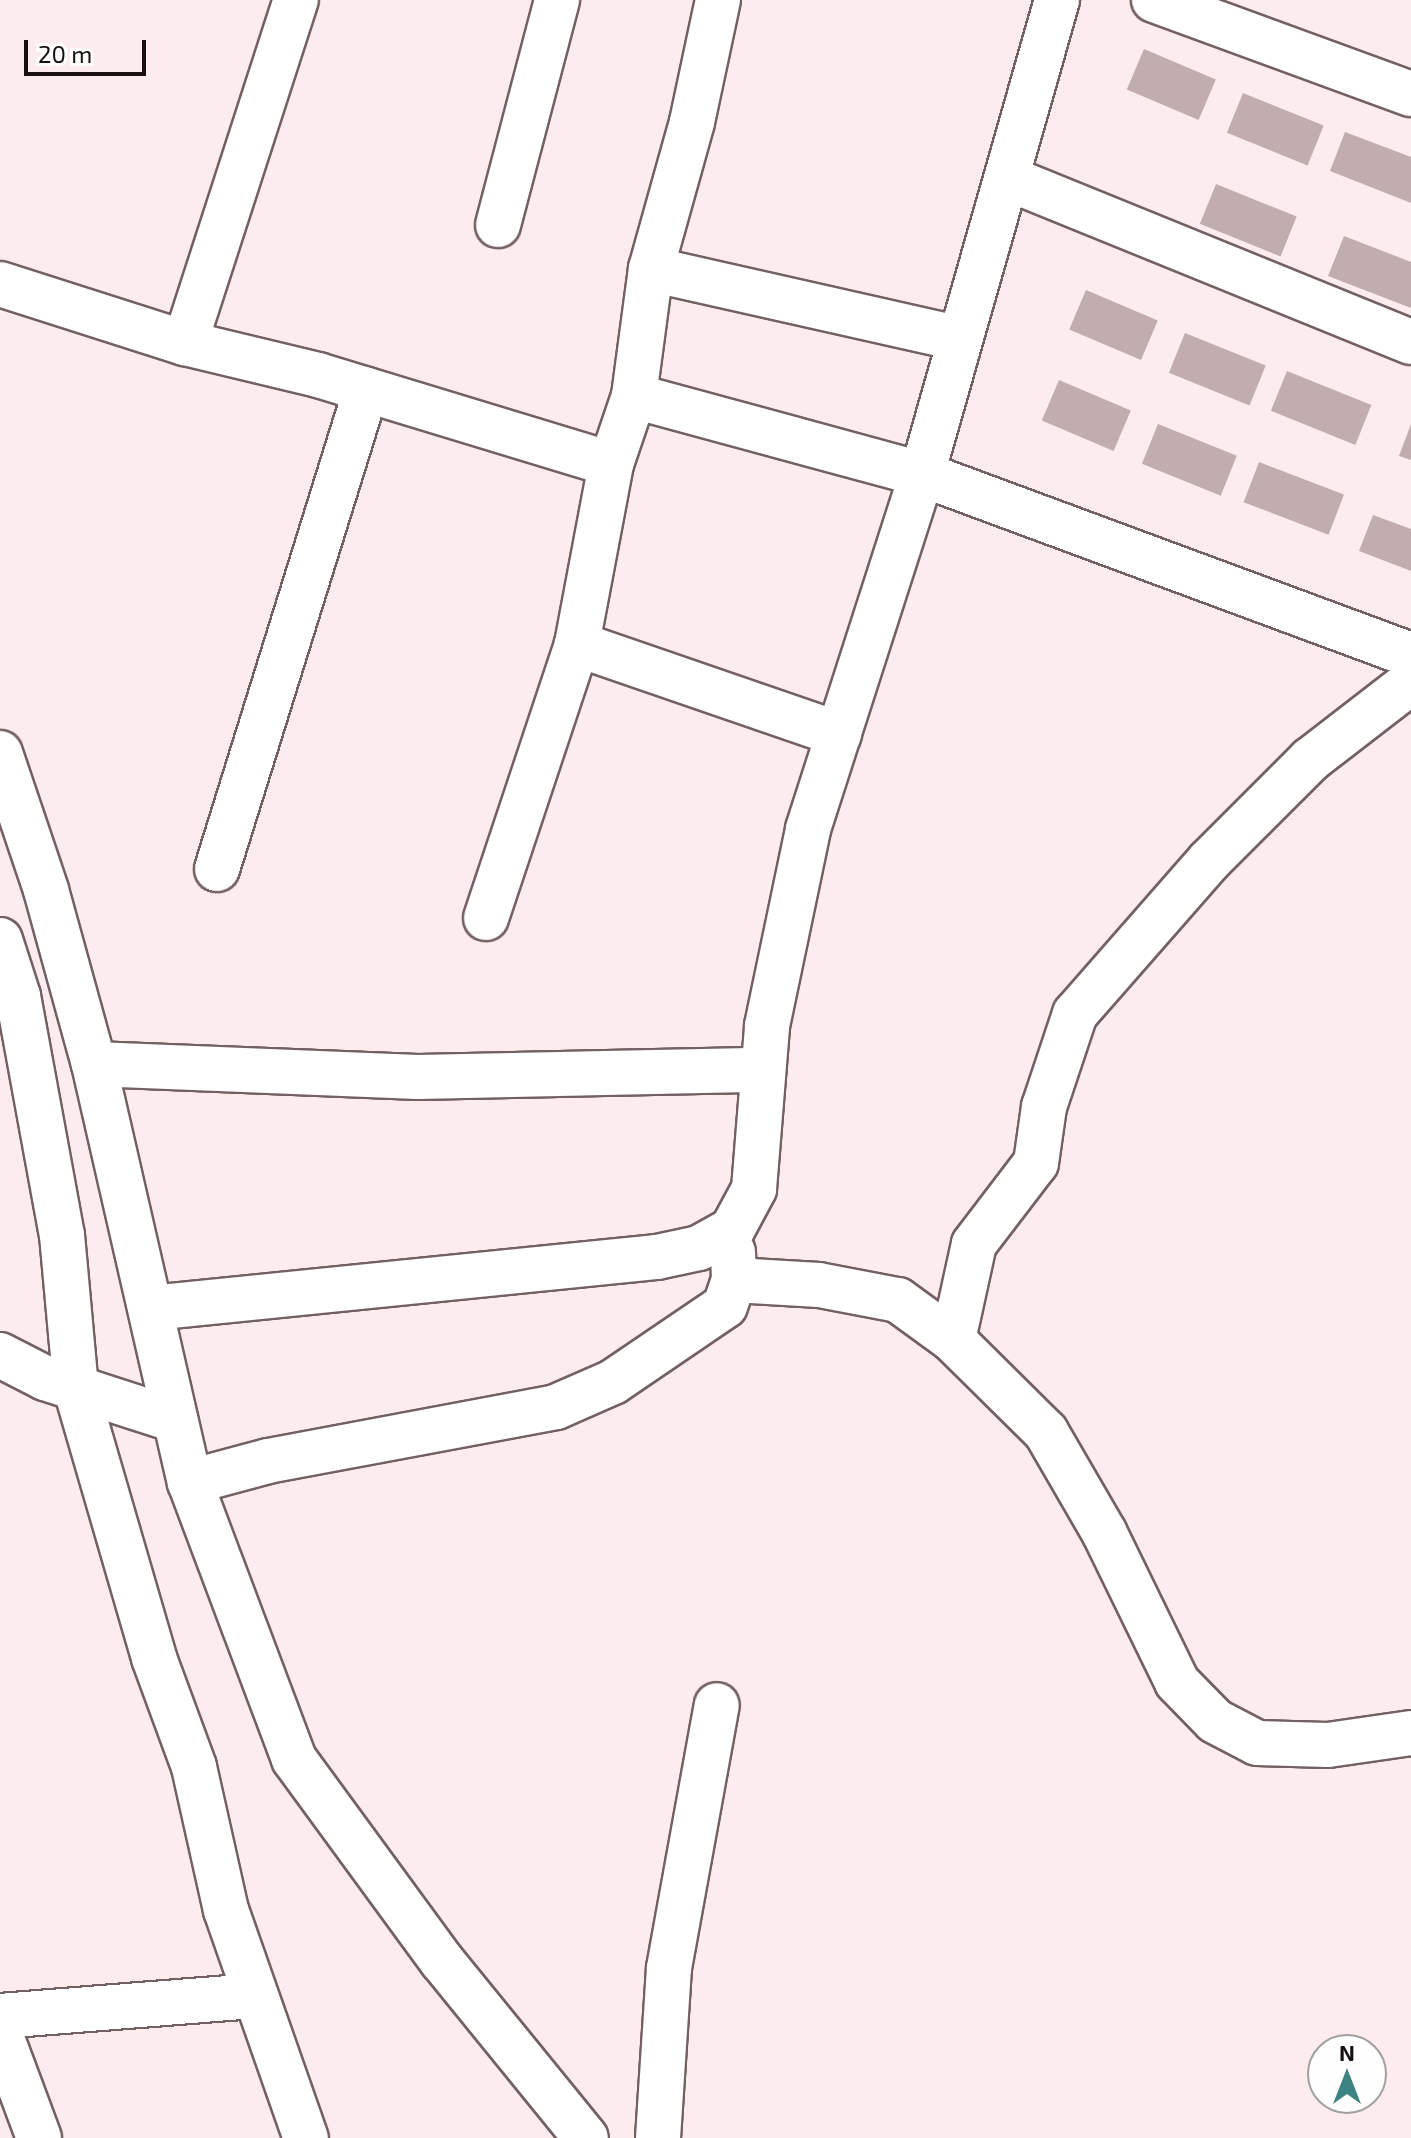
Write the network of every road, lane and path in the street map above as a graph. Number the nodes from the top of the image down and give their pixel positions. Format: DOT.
graph roads {
  1 [pos="296,0"];
  2 [pos="557,0"];
  3 [pos="718,0"];
  4 [pos="1057,0"];
  5 [pos="1154,0"];
  6 [pos="1411,94"];
  7 [pos="1007,178"];
  8 [pos="498,225"];
  9 [pos="651,269"];
  10 [pos="0,284"];
  11 [pos="958,338"];
  12 [pos="1411,342"];
  13 [pos="185,343"];
  14 [pos="366,390"];
  15 [pos="634,396"];
  16 [pos="611,464"];
  17 [pos="922,474"];
  18 [pos="577,644"];
  19 [pos="1411,655"];
  20 [pos="1411,682"];
  21 [pos="839,734"];
  22 [pos="0,753"];
  23 [pos="217,869"];
  24 [pos="486,918"];
  25 [pos="0,940"];
  26 [pos="94,1064"];
  27 [pos="763,1070"];
  28 [pos="732,1230"];
  29 [pos="734,1280"];
  30 [pos="151,1308"];
  31 [pos="953,1340"];
  32 [pos="0,1355"];
  33 [pos="76,1389"];
  34 [pos="175,1420"];
  35 [pos="190,1482"];
  36 [pos="717,1705"];
  37 [pos="1411,1733"];
  38 [pos="255,1996"];
  39 [pos="0,2016"];
  40 [pos="0,2033"];
  41 [pos="39,2138"];
  42 [pos="306,2138"];
  43 [pos="586,2138"];
  44 [pos="658,2138"];
  1 -- 13 [label="street"];
  2 -- 8 [label="street"];
  3 -- 9 [label="street"];
  4 -- 7 [label="street"];
  5 -- 6 [label="street"];
  7 -- 11 [label="street"];
  7 -- 12 [label="street"];
  9 -- 11 [label="street"];
  9 -- 15 [label="street"];
  10 -- 13 [label="street"];
  11 -- 17 [label="street"];
  13 -- 14 [label="street"];
  14 -- 16 [label="street"];
  14 -- 23 [label="street"];
  15 -- 16 [label="street"];
  15 -- 17 [label="street"];
  16 -- 18 [label="street"];
  17 -- 19 [label="street"];
  17 -- 21 [label="street"];
  18 -- 21 [label="street"];
  18 -- 24 [label="street"];
  20 -- 31 [label="street"];
  21 -- 27 [label="street"];
  22 -- 26 [label="street"];
  25 -- 33 [label="street"];
  26 -- 27 [label="street"];
  26 -- 30 [label="street"];
  27 -- 28 [label="street"];
  28 -- 29 [label="street"];
  28 -- 30 [label="street"];
  29 -- 31 [label="street"];
  29 -- 35 [label="street"];
  30 -- 34 [label="street"];
  31 -- 37 [label="street"];
  32 -- 33 [label="street"];
  33 -- 34 [label="street"];
  33 -- 38 [label="street"];
  34 -- 35 [label="street"];
  35 -- 43 [label="street"];
  36 -- 44 [label="street"];
  38 -- 39 [label="street"];
  38 -- 42 [label="street"];
  40 -- 41 [label="street"];
}
